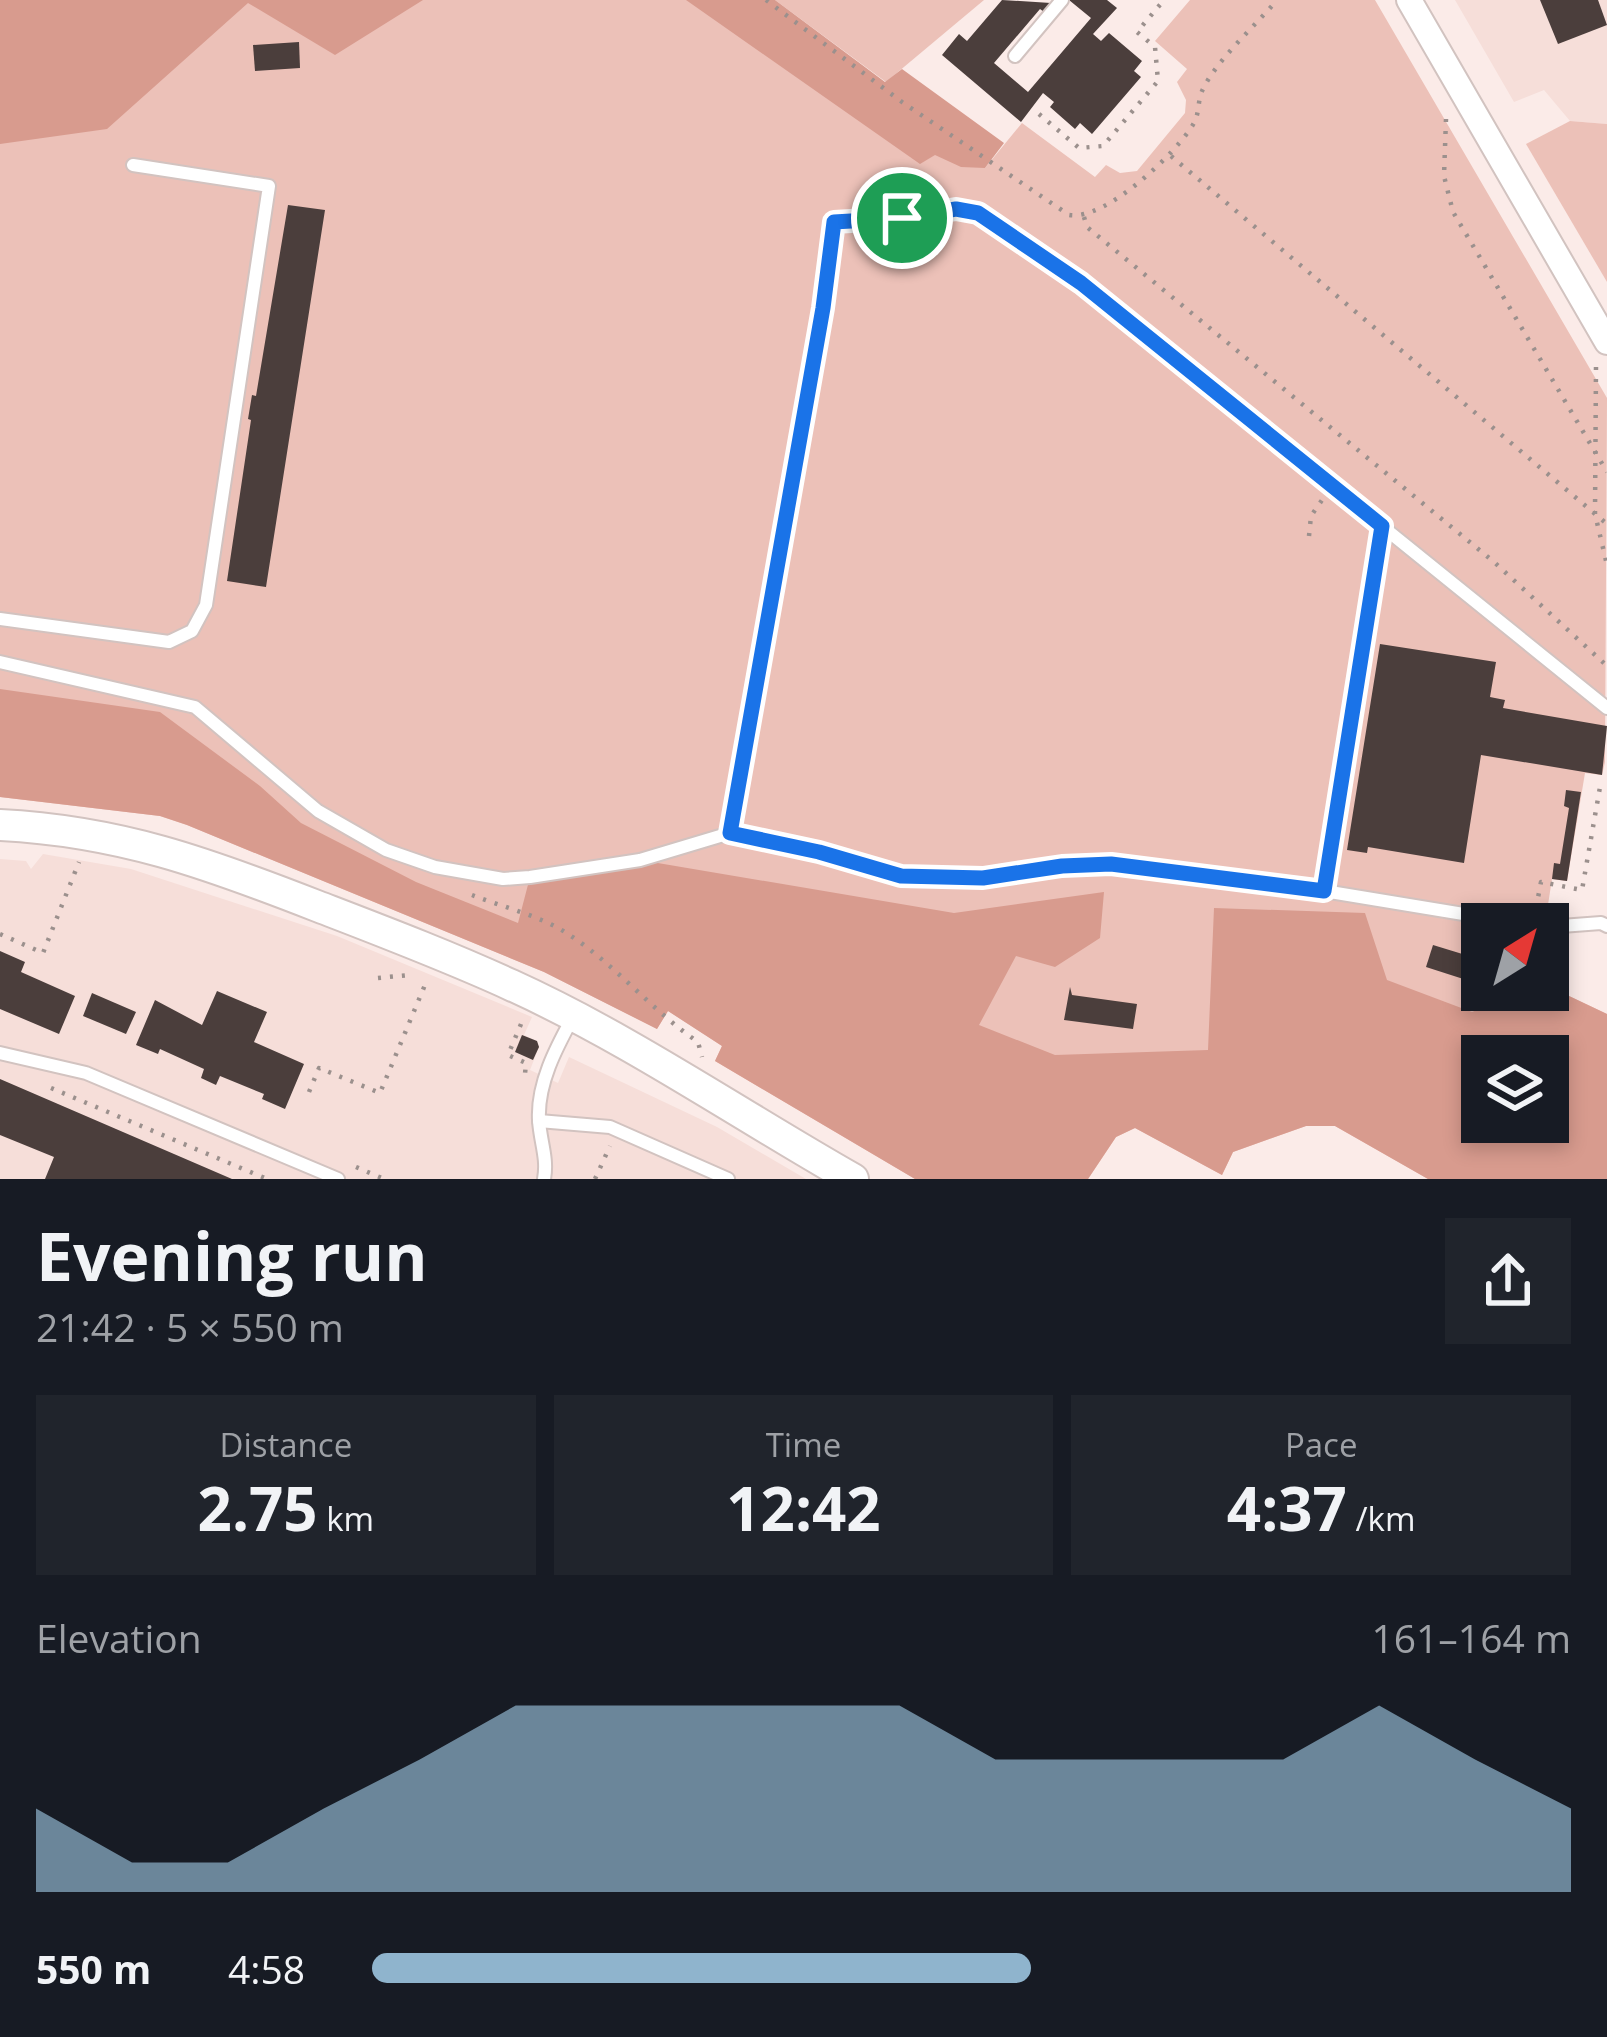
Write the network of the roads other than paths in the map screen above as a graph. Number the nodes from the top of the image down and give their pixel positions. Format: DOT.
graph roads {
  1 [pos="1062,0"];
  2 [pos="1409,0"];
  3 [pos="1015,56"];
  4 [pos="133,165"];
  5 [pos="1607,342"];
  6 [pos="0,619"];
  7 [pos="0,662"];
  8 [pos="1607,708"];
  9 [pos="0,825"];
  10 [pos="730,833"];
  11 [pos="1461,913"];
  12 [pos="1605,921"];
  13 [pos="1569,925"];
  14 [pos="573,1017"];
  15 [pos="0,1053"];
  16 [pos="539,1121"];
  17 [pos="338,1179"];
  18 [pos="544,1179"];
  19 [pos="728,1179"];
  20 [pos="853,1179"];
  1 -- 3 [label="lane"];
  2 -- 5 [label="street"];
  4 -- 6 [label="lane"];
  7 -- 10 [label="lane"];
  8 -- 10 [label="lane"];
  9 -- 14 [label="street"];
  10 -- 11 [label="lane"];
  12 -- 13 [label="lane"];
  14 -- 16 [label="lane"];
  14 -- 20 [label="street"];
  15 -- 17 [label="lane"];
  16 -- 18 [label="lane"];
  16 -- 19 [label="lane"];
}
